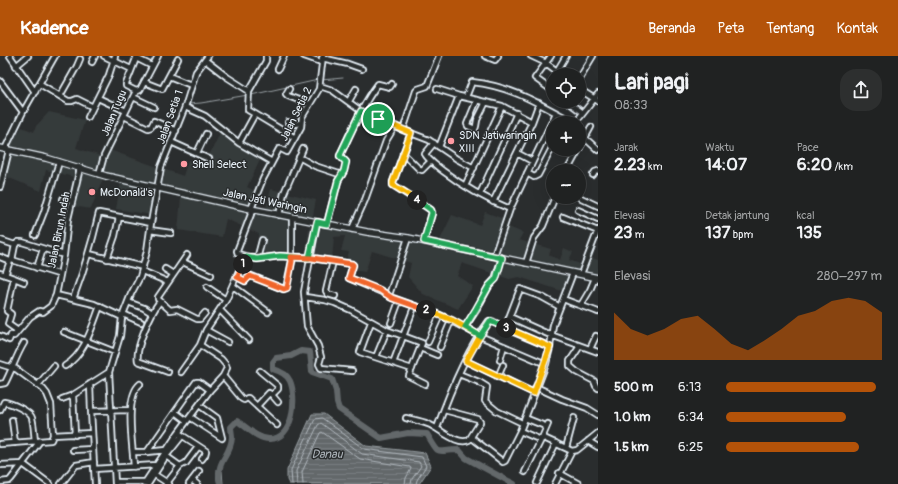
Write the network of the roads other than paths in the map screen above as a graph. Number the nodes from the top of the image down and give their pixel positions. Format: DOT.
graph roads {
  1 [pos="10,56"];
  2 [pos="28,56"];
  3 [pos="55,56"];
  4 [pos="95,56"];
  5 [pos="104,56"];
  6 [pos="158,56"];
  7 [pos="266,56"];
  8 [pos="284,56"];
  9 [pos="304,56"];
  10 [pos="439,56"];
  11 [pos="487,56"];
  12 [pos="498,56"];
  13 [pos="531,56"];
  14 [pos="551,56"];
  15 [pos="566,56"];
  16 [pos="593,56"];
  17 [pos="137,57"];
  18 [pos="207,58"];
  19 [pos="80,59"];
  20 [pos="115,59"];
  21 [pos="178,59"];
  22 [pos="322,59"];
  23 [pos="92,62"];
  24 [pos="546,63"];
  25 [pos="16,66"];
  26 [pos="152,66"];
  27 [pos="553,68"];
  28 [pos="559,68"];
  29 [pos="586,68"];
  30 [pos="131,69"];
  31 [pos="278,69"];
  32 [pos="362,69"];
  33 [pos="169,76"];
  34 [pos="0,81"];
  35 [pos="144,82"];
  36 [pos="320,82"];
  37 [pos="40,84"];
  38 [pos="392,84"];
  39 [pos="191,85"];
  40 [pos="546,86"];
  41 [pos="289,89"];
  42 [pos="437,89"];
  43 [pos="356,90"];
  44 [pos="136,91"];
  45 [pos="35,92"];
  46 [pos="586,93"];
  47 [pos="248,94"];
  48 [pos="598,94"];
  49 [pos="60,96"];
  50 [pos="459,96"];
  51 [pos="133,97"];
  52 [pos="466,97"];
  53 [pos="98,98"];
  54 [pos="477,100"];
  55 [pos="596,100"];
  56 [pos="349,102"];
  57 [pos="486,102"];
  58 [pos="539,103"];
  59 [pos="309,104"];
  60 [pos="502,106"];
  61 [pos="93,107"];
  62 [pos="154,107"];
  63 [pos="185,107"];
  64 [pos="574,108"];
  65 [pos="361,111"];
  66 [pos="23,112"];
  67 [pos="517,113"];
  68 [pos="556,113"];
  69 [pos="125,114"];
  70 [pos="255,114"];
  71 [pos="562,116"];
  72 [pos="88,117"];
  73 [pos="288,122"];
  74 [pos="301,122"];
  75 [pos="532,122"];
  76 [pos="395,126"];
  77 [pos="591,127"];
  78 [pos="403,130"];
  79 [pos="176,131"];
  80 [pos="411,133"];
  81 [pos="206,134"];
  82 [pos="586,136"];
  83 [pos="295,138"];
  84 [pos="586,139"];
  85 [pos="171,142"];
  86 [pos="239,143"];
  87 [pos="434,143"];
  88 [pos="439,147"];
  89 [pos="5,149"];
  90 [pos="303,149"];
  91 [pos="598,150"];
  92 [pos="197,153"];
  93 [pos="403,153"];
  94 [pos="517,153"];
  95 [pos="548,156"];
  96 [pos="299,157"];
  97 [pos="209,159"];
  98 [pos="431,161"];
  99 [pos="532,161"];
  100 [pos="59,162"];
  101 [pos="272,162"];
  102 [pos="80,168"];
  103 [pos="474,168"];
  104 [pos="598,171"];
  105 [pos="527,173"];
  106 [pos="99,174"];
  107 [pos="342,174"];
  108 [pos="593,175"];
  109 [pos="465,186"];
  110 [pos="0,187"];
  111 [pos="157,188"];
  112 [pos="480,194"];
  113 [pos="63,199"];
  114 [pos="72,200"];
  115 [pos="586,200"];
  116 [pos="493,202"];
  117 [pos="552,204"];
  118 [pos="598,206"];
  119 [pos="252,209"];
  120 [pos="510,209"];
  121 [pos="578,210"];
  122 [pos="279,215"];
  123 [pos="119,216"];
  124 [pos="563,217"];
  125 [pos="292,218"];
  126 [pos="598,219"];
  127 [pos="317,222"];
  128 [pos="151,223"];
  129 [pos="327,224"];
  130 [pos="352,228"];
  131 [pos="150,230"];
  132 [pos="598,231"];
  133 [pos="171,233"];
  134 [pos="35,235"];
  135 [pos="408,238"];
  136 [pos="0,240"];
  137 [pos="262,240"];
  138 [pos="424,241"];
  139 [pos="15,245"];
  140 [pos="43,249"];
  141 [pos="61,254"];
  142 [pos="89,254"];
  143 [pos="187,254"];
  144 [pos="494,256"];
  145 [pos="0,257"];
  146 [pos="245,257"];
  147 [pos="291,257"];
  148 [pos="309,258"];
  149 [pos="502,258"];
  150 [pos="107,259"];
  151 [pos="257,259"];
  152 [pos="11,261"];
  153 [pos="333,261"];
  154 [pos="183,262"];
  155 [pos="526,263"];
  156 [pos="37,268"];
  157 [pos="142,269"];
  158 [pos="165,269"];
  159 [pos="43,271"];
  160 [pos="573,273"];
  161 [pos="1,274"];
  162 [pos="173,274"];
  163 [pos="580,274"];
  164 [pos="58,275"];
  165 [pos="211,275"];
  166 [pos="237,277"];
  167 [pos="14,278"];
  168 [pos="597,278"];
  169 [pos="24,282"];
  170 [pos="168,282"];
  171 [pos="233,286"];
  172 [pos="207,287"];
  173 [pos="56,295"];
  174 [pos="335,296"];
  175 [pos="389,296"];
  176 [pos="305,297"];
  177 [pos="74,299"];
  178 [pos="563,299"];
  179 [pos="226,300"];
  180 [pos="160,301"];
  181 [pos="399,301"];
  182 [pos="128,302"];
  183 [pos="581,305"];
  184 [pos="100,306"];
  185 [pos="560,307"];
  186 [pos="220,310"];
  187 [pos="413,310"];
  188 [pos="268,312"];
  189 [pos="598,312"];
  190 [pos="152,313"];
  191 [pos="205,313"];
  192 [pos="123,315"];
  193 [pos="440,315"];
  194 [pos="510,317"];
  195 [pos="452,320"];
  196 [pos="141,322"];
  197 [pos="371,322"];
  198 [pos="391,323"];
  199 [pos="465,327"];
  200 [pos="505,328"];
  201 [pos="18,330"];
  202 [pos="206,330"];
  203 [pos="387,330"];
  204 [pos="64,332"];
  205 [pos="552,335"];
  206 [pos="0,336"];
  207 [pos="480,336"];
  208 [pos="596,336"];
  209 [pos="403,337"];
  210 [pos="87,340"];
  211 [pos="249,340"];
  212 [pos="228,342"];
  213 [pos="428,342"];
  214 [pos="24,343"];
  215 [pos="200,345"];
  216 [pos="504,346"];
  217 [pos="580,346"];
  218 [pos="440,347"];
  219 [pos="550,347"];
  220 [pos="420,348"];
  221 [pos="590,349"];
  222 [pos="115,352"];
  223 [pos="598,352"];
  224 [pos="437,354"];
  225 [pos="376,357"];
  226 [pos="500,360"];
  227 [pos="466,361"];
  228 [pos="394,363"];
  229 [pos="0,364"];
  230 [pos="546,364"];
  231 [pos="503,365"];
  232 [pos="54,366"];
  233 [pos="65,366"];
  234 [pos="13,368"];
  235 [pos="412,369"];
  236 [pos="260,371"];
  237 [pos="352,371"];
  238 [pos="109,372"];
  239 [pos="168,372"];
  240 [pos="181,372"];
  241 [pos="459,374"];
  242 [pos="223,376"];
  243 [pos="498,377"];
  244 [pos="0,384"];
  245 [pos="90,384"];
  246 [pos="140,384"];
  247 [pos="425,384"];
  248 [pos="38,385"];
  249 [pos="536,387"];
  250 [pos="598,388"];
  251 [pos="210,390"];
  252 [pos="534,393"];
  253 [pos="73,395"];
  254 [pos="272,395"];
  255 [pos="62,399"];
  256 [pos="278,402"];
  257 [pos="199,405"];
  258 [pos="257,406"];
  259 [pos="0,410"];
  260 [pos="112,410"];
  261 [pos="130,410"];
  262 [pos="444,410"];
  263 [pos="91,411"];
  264 [pos="175,412"];
  265 [pos="598,415"];
  266 [pos="406,418"];
  267 [pos="525,418"];
  268 [pos="574,418"];
  269 [pos="188,419"];
  270 [pos="12,420"];
  271 [pos="522,423"];
  272 [pos="277,425"];
  273 [pos="437,428"];
  274 [pos="520,431"];
  275 [pos="92,433"];
  276 [pos="598,433"];
  277 [pos="180,434"];
  278 [pos="53,435"];
  279 [pos="74,435"];
  280 [pos="471,437"];
  281 [pos="542,439"];
  282 [pos="37,441"];
  283 [pos="588,441"];
  284 [pos="15,443"];
  285 [pos="556,443"];
  286 [pos="0,444"];
  287 [pos="198,447"];
  288 [pos="598,447"];
  289 [pos="566,448"];
  290 [pos="93,449"];
  291 [pos="73,450"];
  292 [pos="166,450"];
  293 [pos="572,450"];
  294 [pos="133,452"];
  295 [pos="147,452"];
  296 [pos="166,456"];
  297 [pos="202,459"];
  298 [pos="94,462"];
  299 [pos="23,464"];
  300 [pos="0,465"];
  301 [pos="156,465"];
  302 [pos="180,466"];
  303 [pos="114,467"];
  304 [pos="134,467"];
  305 [pos="94,468"];
  306 [pos="199,471"];
  307 [pos="525,472"];
  308 [pos="153,473"];
  309 [pos="559,474"];
  310 [pos="0,482"];
  311 [pos="191,482"];
  312 [pos="115,483"];
  313 [pos="145,483"];
  314 [pos="537,483"];
  315 [pos="50,484"];
  316 [pos="61,484"];
  317 [pos="95,484"];
  318 [pos="168,484"];
  319 [pos="197,484"];
  320 [pos="555,484"];
  321 [pos="579,484"];
  1 -- 25 [label="street"];
  2 -- 25 [label="street"];
  3 -- 37 [label="street"];
  4 -- 23 [label="street"];
  5 -- 20 [label="street"];
  6 -- 26 [label="street"];
  7 -- 47 [label="street"];
  8 -- 31 [label="street"];
  9 -- 22 [label="street"];
  10 -- 78 [label="street"];
  11 -- 12 [label="street"];
  13 -- 24 [label="street"];
  14 -- 24 [label="street"];
  15 -- 28 [label="street"];
  16 -- 29 [label="street"];
  17 -- 26 [label="street"];
  17 -- 30 [label="street"];
  18 -- 39 [label="street, Jalan Setia 1"];
  18 -- 47 [label="street"];
  19 -- 49 [label="street"];
  20 -- 30 [label="street"];
  20 -- 53 [label="street"];
  21 -- 33 [label="street"];
  22 -- 32 [label="street"];
  22 -- 36 [label="street, Jalan Setia 2"];
  24 -- 27 [label="street"];
  24 -- 40 [label="street"];
  25 -- 45 [label="street"];
  26 -- 35 [label="street"];
  30 -- 44 [label="street, Jalan Tugu"];
  33 -- 35 [label="street"];
  33 -- 39 [label="street"];
  34 -- 66 [label="street"];
  35 -- 44 [label="street"];
  36 -- 56 [label="street"];
  36 -- 59 [label="street, Jalan Setia 2"];
  37 -- 45 [label="street"];
  37 -- 49 [label="street"];
  38 -- 65 [label="street"];
  39 -- 63 [label="street, Jalan Setia 1"];
  41 -- 59 [label="street"];
  42 -- 50 [label="street"];
  43 -- 56 [label="street"];
  44 -- 51 [label="street, Jalan Tugu"];
  45 -- 66 [label="street"];
  46 -- 55 [label="street"];
  47 -- 70 [label="street"];
  48 -- 55 [label="street"];
  49 -- 61 [label="street"];
  50 -- 52 [label="street"];
  50 -- 88 [label="street"];
  51 -- 62 [label="street"];
  51 -- 69 [label="street, Jalan Tugu"];
  52 -- 54 [label="street"];
  52 -- 58 [label="street"];
  53 -- 61 [label="street"];
  53 -- 69 [label="street"];
  54 -- 57 [label="street"];
  54 -- 57 [label="street"];
  55 -- 64 [label="street"];
  56 -- 65 [label="street"];
  57 -- 60 [label="street"];
  58 -- 68 [label="street"];
  58 -- 75 [label="street"];
  59 -- 74 [label="street, Jalan Setia 2"];
  60 -- 67 [label="street"];
  60 -- 103 [label="street"];
  61 -- 72 [label="street"];
  63 -- 79 [label="street, Jalan Setia 1"];
  63 -- 86 [label="street"];
  65 -- 76 [label="street"];
  65 -- 107 [label="street"];
  66 -- 89 [label="street"];
  67 -- 75 [label="street"];
  67 -- 112 [label="street"];
  68 -- 71 [label="street"];
  68 -- 99 [label="street"];
  69 -- 79 [label="street"];
  69 -- 106 [label="street, Jalan Tugu"];
  70 -- 83 [label="street"];
  70 -- 86 [label="street"];
  73 -- 74 [label="street"];
  74 -- 83 [label="street, Jalan Setia 2"];
  75 -- 94 [label="street"];
  76 -- 78 [label="street"];
  76 -- 130 [label="street"];
  77 -- 82 [label="street"];
  78 -- 80 [label="street"];
  79 -- 85 [label="street, Jalan Setia 1"];
  80 -- 87 [label="street"];
  80 -- 93 [label="street"];
  81 -- 92 [label="street"];
  83 -- 101 [label="street, Jalan Setia 2"];
  84 -- 91 [label="street"];
  85 -- 92 [label="street"];
  85 -- 111 [label="street, Jalan Setia 1"];
  86 -- 101 [label="street"];
  87 -- 88 [label="street"];
  87 -- 98 [label="street"];
  88 -- 103 [label="street"];
  89 -- 100 [label="main road, Jalan Jati Waringin"];
  89 -- 110 [label="street"];
  90 -- 96 [label="street"];
  92 -- 97 [label="street"];
  93 -- 98 [label="street"];
  93 -- 138 [label="street"];
  94 -- 99 [label="street"];
  94 -- 116 [label="street"];
  95 -- 105 [label="street"];
  96 -- 107 [label="street"];
  96 -- 122 [label="street"];
  98 -- 109 [label="street"];
  99 -- 105 [label="street"];
  100 -- 102 [label="main road, Jalan Jati Waringin"];
  100 -- 134 [label="street"];
  101 -- 119 [label="street, Jalan Setia 2"];
  102 -- 106 [label="main road, Jalan Jati Waringin"];
  102 -- 114 [label="street, Jalan Birun Indah"];
  103 -- 109 [label="street"];
  104 -- 108 [label="street"];
  105 -- 120 [label="street"];
  106 -- 111 [label="main road, Jalan Jati Waringin"];
  107 -- 129 [label="street"];
  109 -- 112 [label="street"];
  111 -- 119 [label="main road, Jalan Jati Waringin"];
  111 -- 128 [label="street, Jalan Setia 1"];
  112 -- 116 [label="street"];
  113 -- 114 [label="street"];
  114 -- 164 [label="street, Jalan Birun Indah"];
  115 -- 118 [label="street"];
  116 -- 120 [label="street"];
  117 -- 155 [label="street"];
  119 -- 122 [label="main road, Jalan Jati Waringin"];
  119 -- 146 [label="street, Jalan Setia 2"];
  120 -- 144 [label="street"];
  121 -- 126 [label="street"];
  122 -- 125 [label="main road, Jalan Jati Waringin"];
  123 -- 128 [label="street"];
  123 -- 142 [label="street"];
  123 -- 150 [label="street"];
  124 -- 132 [label="street"];
  125 -- 127 [label="main road, Jalan Jati Waringin"];
  125 -- 147 [label="street"];
  127 -- 129 [label="main road, Jalan Jati Waringin"];
  127 -- 148 [label="street"];
  128 -- 131 [label="street, Jalan Setia 1"];
  129 -- 130 [label="main road, Jalan Jati Waringin"];
  130 -- 135 [label="main road, Jalan Jati Waringin"];
  131 -- 133 [label="street"];
  131 -- 157 [label="street, Jalan Setia 1"];
  132 -- 163 [label="street"];
  135 -- 138 [label="main road, Jalan Jati Waringin"];
  135 -- 175 [label="street"];
  136 -- 139 [label="street"];
  137 -- 151 [label="street"];
  138 -- 144 [label="main road, Jalan Jati Waringin"];
  139 -- 140 [label="street"];
  139 -- 152 [label="street"];
  140 -- 141 [label="street"];
  140 -- 156 [label="street"];
  142 -- 150 [label="street"];
  142 -- 177 [label="street"];
  143 -- 154 [label="street"];
  144 -- 149 [label="main road, Jalan Jati Waringin"];
  145 -- 152 [label="street"];
  146 -- 151 [label="street"];
  146 -- 166 [label="street"];
  147 -- 148 [label="street"];
  147 -- 151 [label="street"];
  147 -- 166 [label="street"];
  148 -- 153 [label="street"];
  148 -- 176 [label="street"];
  149 -- 155 [label="main road, Jalan Jati Waringin"];
  149 -- 199 [label="street"];
  150 -- 157 [label="street"];
  152 -- 156 [label="street"];
  152 -- 161 [label="street"];
  153 -- 174 [label="street"];
  153 -- 175 [label="street"];
  154 -- 162 [label="street"];
  154 -- 165 [label="street"];
  155 -- 160 [label="main road, Jalan Jati Waringin"];
  156 -- 164 [label="street"];
  157 -- 170 [label="street"];
  157 -- 182 [label="street, Jalan Setia 1"];
  158 -- 162 [label="street"];
  159 -- 164 [label="street"];
  160 -- 163 [label="main road, Jalan Jati Waringin"];
  160 -- 178 [label="street"];
  161 -- 167 [label="street"];
  162 -- 170 [label="street"];
  163 -- 168 [label="main road, Jalan Jati Waringin"];
  164 -- 173 [label="street, Jalan Birun Indah"];
  166 -- 171 [label="street"];
  167 -- 169 [label="street"];
  167 -- 201 [label="street"];
  168 -- 183 [label="street"];
  170 -- 180 [label="street"];
  171 -- 179 [label="street"];
  171 -- 188 [label="street"];
  172 -- 179 [label="street"];
  173 -- 177 [label="street"];
  173 -- 201 [label="street"];
  175 -- 181 [label="street"];
  176 -- 197 [label="street"];
  176 -- 237 [label="street"];
  177 -- 184 [label="street"];
  178 -- 183 [label="street"];
  178 -- 185 [label="street"];
  179 -- 186 [label="street"];
  180 -- 190 [label="street"];
  180 -- 191 [label="street"];
  181 -- 193 [label="street"];
  181 -- 198 [label="street"];
  182 -- 190 [label="street"];
  182 -- 192 [label="street, Jalan Setia 1"];
  183 -- 189 [label="street"];
  184 -- 192 [label="street"];
  184 -- 210 [label="street"];
  185 -- 194 [label="street"];
  185 -- 205 [label="street"];
  186 -- 202 [label="street"];
  186 -- 211 [label="street"];
  187 -- 209 [label="street"];
  190 -- 239 [label="street"];
  192 -- 196 [label="street"];
  192 -- 222 [label="street, Jalan Setia 1"];
  193 -- 195 [label="street"];
  193 -- 213 [label="street"];
  194 -- 200 [label="street"];
  194 -- 205 [label="street"];
  195 -- 199 [label="street"];
  195 -- 218 [label="street"];
  197 -- 203 [label="street"];
  197 -- 225 [label="street"];
  199 -- 207 [label="street"];
  200 -- 207 [label="street"];
  200 -- 219 [label="street"];
  201 -- 206 [label="street"];
  202 -- 212 [label="street"];
  202 -- 215 [label="street"];
  203 -- 209 [label="street"];
  203 -- 225 [label="street"];
  204 -- 210 [label="street"];
  205 -- 217 [label="street"];
  205 -- 219 [label="street"];
  207 -- 216 [label="street"];
  207 -- 227 [label="street"];
  208 -- 221 [label="street"];
  209 -- 220 [label="street"];
  209 -- 228 [label="street"];
  210 -- 222 [label="street"];
  210 -- 233 [label="street"];
  214 -- 234 [label="street"];
  215 -- 240 [label="street"];
  215 -- 242 [label="street"];
  216 -- 226 [label="street"];
  216 -- 230 [label="street"];
  217 -- 221 [label="street"];
  217 -- 250 [label="street"];
  219 -- 230 [label="street"];
  220 -- 224 [label="street"];
  220 -- 235 [label="street"];
  221 -- 223 [label="street"];
  222 -- 238 [label="street, Jalan Setia 1"];
  225 -- 228 [label="street"];
  227 -- 241 [label="street"];
  227 -- 243 [label="street"];
  228 -- 235 [label="street"];
  229 -- 234 [label="street"];
  230 -- 249 [label="street"];
  231 -- 243 [label="street"];
  232 -- 248 [label="street"];
  234 -- 244 [label="street"];
  234 -- 248 [label="street"];
  235 -- 247 [label="street"];
  236 -- 254 [label="street"];
  238 -- 245 [label="street"];
  238 -- 260 [label="street"];
  241 -- 262 [label="street"];
  241 -- 271 [label="street"];
  242 -- 251 [label="street"];
  242 -- 258 [label="street"];
  243 -- 252 [label="street"];
  245 -- 253 [label="street"];
  245 -- 263 [label="street"];
  246 -- 261 [label="street"];
  248 -- 278 [label="street"];
  249 -- 252 [label="street"];
  249 -- 265 [label="street"];
  251 -- 257 [label="street"];
  251 -- 264 [label="street"];
  252 -- 267 [label="street"];
  253 -- 255 [label="street"];
  253 -- 279 [label="street"];
  254 -- 256 [label="street"];
  254 -- 258 [label="street"];
  257 -- 269 [label="street"];
  257 -- 269 [label="street"];
  258 -- 272 [label="street"];
  259 -- 282 [label="street"];
  260 -- 261 [label="street"];
  260 -- 263 [label="street"];
  260 -- 303 [label="street"];
  261 -- 294 [label="street"];
  262 -- 273 [label="street"];
  262 -- 280 [label="street"];
  263 -- 275 [label="street"];
  264 -- 269 [label="street"];
  264 -- 295 [label="street"];
  266 -- 273 [label="street"];
  267 -- 271 [label="street"];
  267 -- 281 [label="street"];
  268 -- 289 [label="street"];
  269 -- 277 [label="street"];
  270 -- 284 [label="street"];
  271 -- 274 [label="street"];
  273 -- 280 [label="street"];
  274 -- 280 [label="street"];
  274 -- 281 [label="street"];
  275 -- 279 [label="street"];
  275 -- 290 [label="street"];
  276 -- 283 [label="street"];
  277 -- 287 [label="street"];
  277 -- 292 [label="street"];
  277 -- 296 [label="street"];
  278 -- 279 [label="street"];
  278 -- 282 [label="street"];
  281 -- 285 [label="street"];
  281 -- 307 [label="street"];
  282 -- 284 [label="street"];
  282 -- 299 [label="street"];
  283 -- 288 [label="street"];
  283 -- 293 [label="street"];
  284 -- 286 [label="street"];
  285 -- 289 [label="street"];
  285 -- 314 [label="street"];
  287 -- 297 [label="street"];
  287 -- 302 [label="street"];
  289 -- 293 [label="street"];
  290 -- 291 [label="street"];
  290 -- 298 [label="street"];
  292 -- 295 [label="street"];
  292 -- 301 [label="street"];
  293 -- 309 [label="street"];
  294 -- 295 [label="street"];
  294 -- 304 [label="street"];
  296 -- 302 [label="street"];
  296 -- 308 [label="street"];
  298 -- 305 [label="street"];
  298 -- 316 [label="street"];
  299 -- 300 [label="street"];
  299 -- 310 [label="street"];
  299 -- 315 [label="street"];
  301 -- 304 [label="street"];
  301 -- 308 [label="street"];
  302 -- 318 [label="street"];
  303 -- 304 [label="street"];
  303 -- 305 [label="street"];
  303 -- 312 [label="street"];
  305 -- 317 [label="street"];
  306 -- 311 [label="street"];
  308 -- 313 [label="street"];
  308 -- 318 [label="street"];
  309 -- 320 [label="street"];
  309 -- 321 [label="street"];
  311 -- 319 [label="street"];
  312 -- 313 [label="street"];
}
